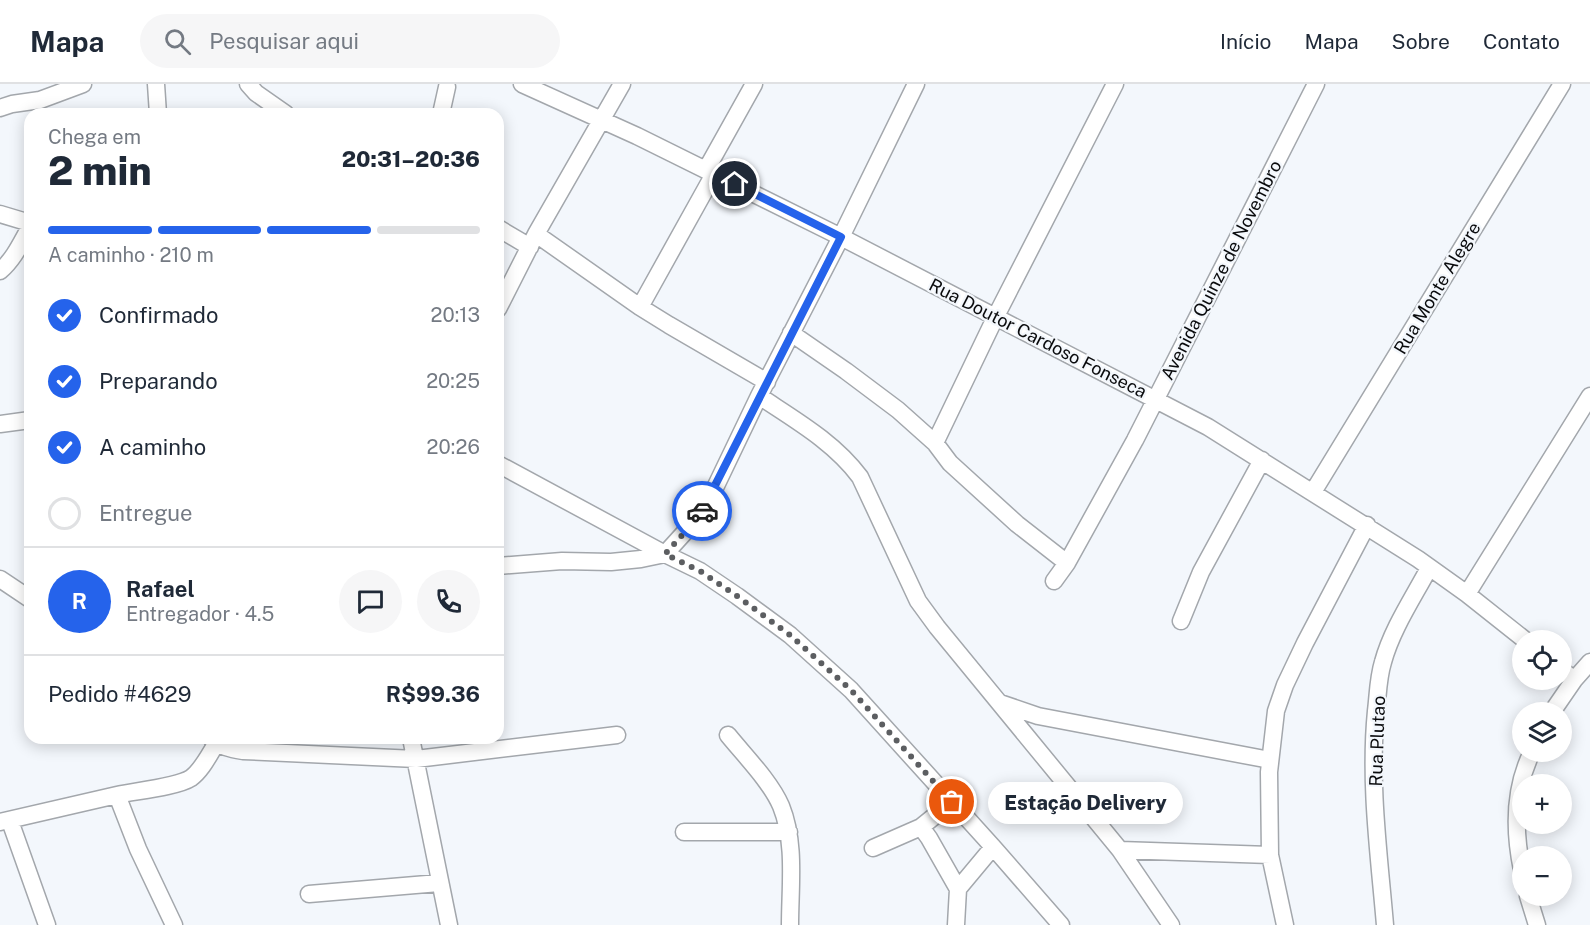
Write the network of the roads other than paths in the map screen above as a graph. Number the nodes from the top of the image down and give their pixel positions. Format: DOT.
graph roads {
  1 [pos="83,84"];
  2 [pos="156,84"];
  3 [pos="248,84"];
  4 [pos="522,84"];
  5 [pos="622,84"];
  6 [pos="754,84"];
  7 [pos="916,84"];
  8 [pos="1114,84"];
  9 [pos="1316,84"];
  10 [pos="1563,84"];
  11 [pos="447,87"];
  12 [pos="41,107"];
  13 [pos="0,108"];
  14 [pos="158,108"];
  15 [pos="277,108"];
  16 [pos="442,108"];
  17 [pos="601,120"];
  18 [pos="710,172"];
  19 [pos="0,214"];
  20 [pos="24,223"];
  21 [pos="504,230"];
  22 [pos="24,237"];
  23 [pos="841,237"];
  24 [pos="533,241"];
  25 [pos="0,271"];
  26 [pos="504,297"];
  27 [pos="640,307"];
  28 [pos="996,316"];
  29 [pos="791,333"];
  30 [pos="763,389"];
  31 [pos="1590,396"];
  32 [pos="1155,399"];
  33 [pos="24,421"];
  34 [pos="0,424"];
  35 [pos="934,443"];
  36 [pos="1262,460"];
  37 [pos="504,467"];
  38 [pos="1313,492"];
  39 [pos="1367,525"];
  40 [pos="665,554"];
  41 [pos="1067,563"];
  42 [pos="504,566"];
  43 [pos="1429,568"];
  44 [pos="0,579"];
  45 [pos="1054,581"];
  46 [pos="1467,594"];
  47 [pos="24,595"];
  48 [pos="1182,621"];
  49 [pos="1512,630"];
  50 [pos="1590,662"];
  51 [pos="1572,673"];
  52 [pos="999,703"];
  53 [pos="616,735"];
  54 [pos="728,735"];
  55 [pos="213,744"];
  56 [pos="220,744"];
  57 [pos="412,744"];
  58 [pos="416,759"];
  59 [pos="1270,760"];
  60 [pos="1527,762"];
  61 [pos="117,795"];
  62 [pos="952,802"];
  63 [pos="5,821"];
  64 [pos="921,827"];
  65 [pos="684,832"];
  66 [pos="789,832"];
  67 [pos="1519,846"];
  68 [pos="873,848"];
  69 [pos="993,848"];
  70 [pos="1120,850"];
  71 [pos="1270,855"];
  72 [pos="439,883"];
  73 [pos="958,889"];
  74 [pos="309,894"];
  75 [pos="1531,906"];
  76 [pos="47,925"];
  77 [pos="174,925"];
  78 [pos="448,925"];
  79 [pos="790,925"];
  80 [pos="956,925"];
  81 [pos="1061,925"];
  82 [pos="1171,925"];
  83 [pos="1285,925"];
  84 [pos="1385,925"];
  85 [pos="1537,925"];
  1 -- 12 [label="street"];
  2 -- 14 [label="street"];
  3 -- 15 [label="street"];
  4 -- 17 [label="street, Rua Doutor Cardoso Fonseca"];
  5 -- 17 [label="street"];
  6 -- 18 [label="street"];
  7 -- 23 [label="street"];
  8 -- 28 [label="street"];
  9 -- 32 [label="street, Avenida Quinze de Novembro"];
  10 -- 38 [label="street, Rua Monte Alegre"];
  11 -- 16 [label="street"];
  12 -- 13 [label="street"];
  17 -- 18 [label="street, Rua Doutor Cardoso Fonseca"];
  17 -- 24 [label="street"];
  18 -- 23 [label="street, Rua Doutor Cardoso Fonseca"];
  18 -- 27 [label="street"];
  19 -- 20 [label="street"];
  21 -- 24 [label="street"];
  22 -- 25 [label="street"];
  23 -- 28 [label="street, Rua Doutor Cardoso Fonseca"];
  23 -- 29 [label="street"];
  24 -- 26 [label="street"];
  24 -- 27 [label="street"];
  27 -- 30 [label="street"];
  28 -- 32 [label="street, Rua Doutor Cardoso Fonseca"];
  28 -- 35 [label="street"];
  29 -- 30 [label="street"];
  29 -- 35 [label="street"];
  30 -- 40 [label="street"];
  30 -- 52 [label="street"];
  31 -- 46 [label="street"];
  32 -- 36 [label="street, Rua Doutor Cardoso Fonseca"];
  32 -- 41 [label="street, Avenida Quinze de Novembro"];
  33 -- 34 [label="street"];
  35 -- 41 [label="street"];
  36 -- 38 [label="street, Rua Doutor Cardoso Fonseca"];
  36 -- 48 [label="street"];
  37 -- 40 [label="street"];
  38 -- 39 [label="street, Rua Doutor Cardoso Fonseca"];
  39 -- 43 [label="street, Rua Doutor Cardoso Fonseca"];
  39 -- 59 [label="street"];
  40 -- 42 [label="street"];
  40 -- 62 [label="street"];
  41 -- 45 [label="street, Avenida Quinze de Novembro"];
  43 -- 46 [label="street, Rua Doutor Cardoso Fonseca"];
  43 -- 84 [label="street, Rua Plutao"];
  44 -- 47 [label="street"];
  46 -- 49 [label="street, Rua Doutor Cardoso Fonseca"];
  50 -- 51 [label="street"];
  52 -- 59 [label="street"];
  52 -- 70 [label="street"];
  53 -- 58 [label="street"];
  54 -- 66 [label="street"];
  55 -- 61 [label="street"];
  56 -- 58 [label="street"];
  57 -- 58 [label="street"];
  58 -- 72 [label="street"];
  59 -- 71 [label="street"];
  60 -- 67 [label="street"];
  61 -- 63 [label="street"];
  61 -- 77 [label="street"];
  62 -- 64 [label="street"];
  62 -- 69 [label="street"];
  63 -- 76 [label="street"];
  64 -- 68 [label="street"];
  64 -- 73 [label="street"];
  65 -- 66 [label="street"];
  66 -- 79 [label="street"];
  69 -- 73 [label="street"];
  69 -- 81 [label="street"];
  70 -- 71 [label="street"];
  70 -- 82 [label="street"];
  71 -- 83 [label="street"];
  72 -- 74 [label="street"];
  72 -- 78 [label="street"];
  73 -- 80 [label="street"];
  75 -- 85 [label="street"];
}
